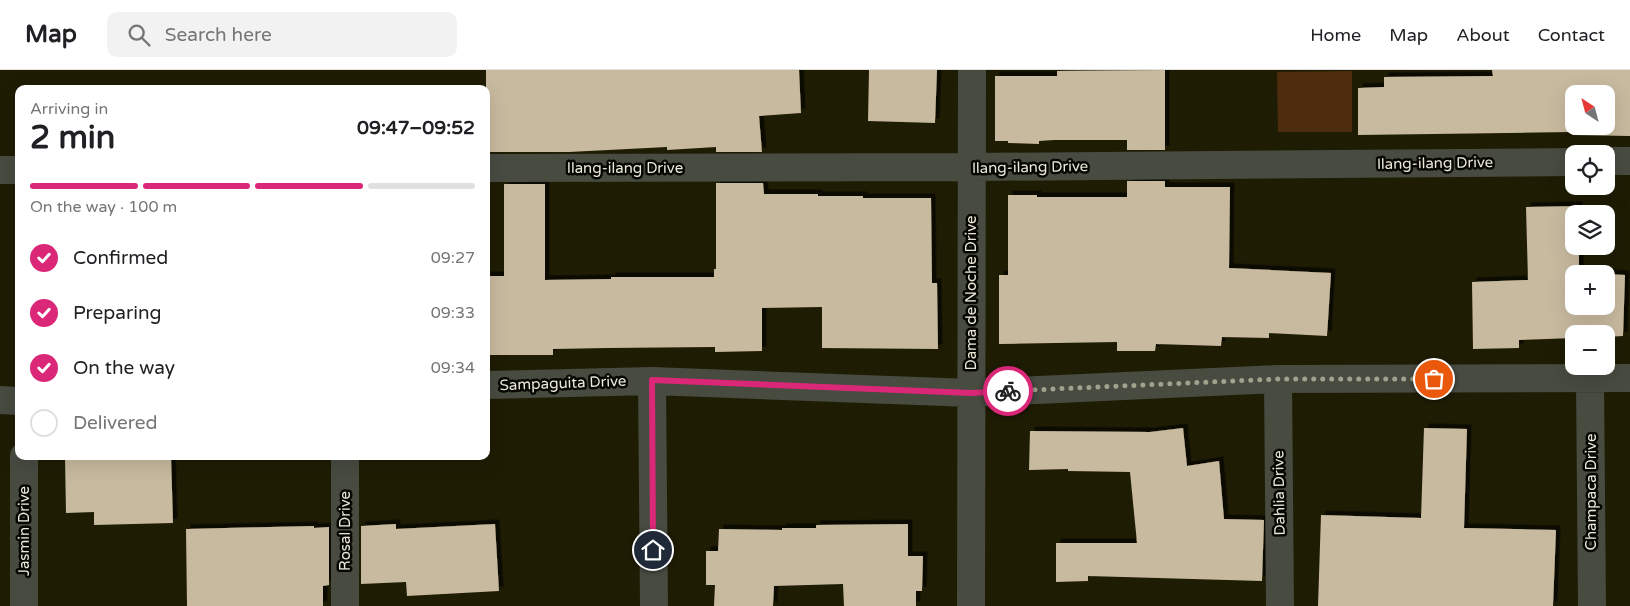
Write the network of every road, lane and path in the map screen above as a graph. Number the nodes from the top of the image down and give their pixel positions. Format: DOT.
graph roads {
  1 [pos="972,70"];
  2 [pos="1630,161"];
  3 [pos="1565,162"];
  4 [pos="1615,162"];
  5 [pos="972,167"];
  6 [pos="490,168"];
  7 [pos="0,170"];
  8 [pos="15,170"];
  9 [pos="1590,378"];
  10 [pos="1630,378"];
  11 [pos="1278,379"];
  12 [pos="652,380"];
  13 [pos="490,385"];
  14 [pos="971,393"];
  15 [pos="0,400"];
  16 [pos="15,401"];
  17 [pos="24,460"];
  18 [pos="345,460"];
  19 [pos="24,606"];
  20 [pos="345,606"];
  21 [pos="654,606"];
  22 [pos="970,606"];
  23 [pos="1280,606"];
  24 [pos="1592,606"];
  1 -- 5 [label="street, Dama de Noche Drive"];
  2 -- 4 [label="street"];
  3 -- 5 [label="street, Ilang-ilang Drive"];
  5 -- 6 [label="street, Ilang-ilang Drive"];
  5 -- 14 [label="street, Dama de Noche Drive"];
  7 -- 8 [label="street"];
  9 -- 10 [label="street, Sampaguita Drive"];
  9 -- 11 [label="street, Sampaguita Drive"];
  9 -- 24 [label="street, Champaca Drive"];
  11 -- 14 [label="street, Sampaguita Drive"];
  11 -- 23 [label="street, Dahlia Drive"];
  12 -- 13 [label="street, Sampaguita Drive"];
  12 -- 14 [label="street, Sampaguita Drive"];
  12 -- 21 [label="street"];
  14 -- 22 [label="street, Dama de Noche Drive"];
  15 -- 16 [label="street"];
  17 -- 19 [label="street, Jasmin Drive"];
  18 -- 20 [label="street, Rosal Drive"];
}
